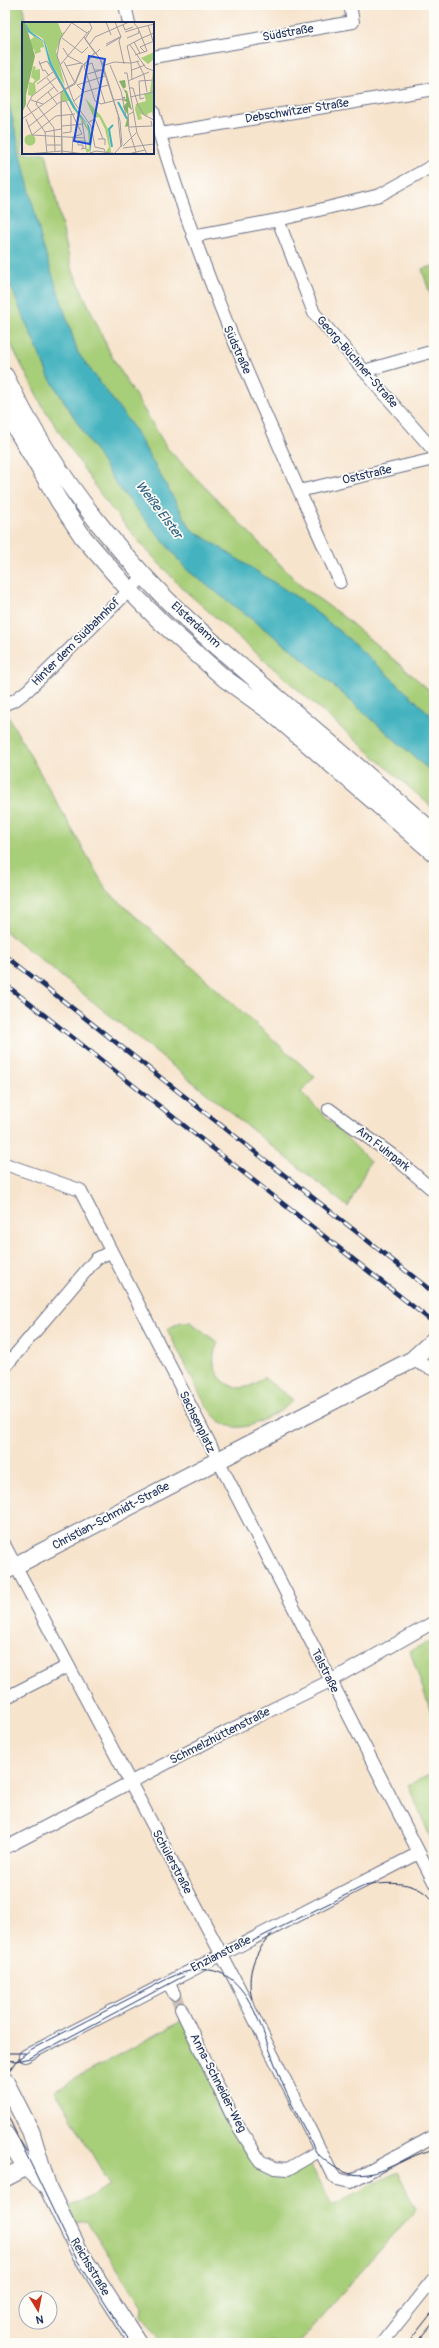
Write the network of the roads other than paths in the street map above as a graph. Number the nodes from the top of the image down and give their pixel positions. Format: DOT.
graph roads {
  1 [pos="125,5"];
  2 [pos="350,5"];
  3 [pos="129,22"];
  4 [pos="154,57"];
  5 [pos="434,89"];
  6 [pos="154,114"];
  7 [pos="160,134"];
  8 [pos="434,166"];
  9 [pos="278,220"];
  10 [pos="193,236"];
  11 [pos="434,351"];
  12 [pos="364,371"];
  13 [pos="5,376"];
  14 [pos="5,410"];
  15 [pos="434,451"];
  16 [pos="434,459"];
  17 [pos="299,491"];
  18 [pos="144,576"];
  19 [pos="340,582"];
  20 [pos="129,590"];
  21 [pos="5,704"];
  22 [pos="434,833"];
  23 [pos="434,853"];
  24 [pos="329,1109"];
  25 [pos="5,1164"];
  26 [pos="434,1191"];
  27 [pos="110,1252"];
  28 [pos="434,1340"];
  29 [pos="412,1360"];
  30 [pos="5,1367"];
  31 [pos="434,1370"];
  32 [pos="216,1460"];
  33 [pos="5,1546"];
  34 [pos="10,1568"];
  35 [pos="434,1622"];
  36 [pos="68,1666"];
  37 [pos="330,1681"];
  38 [pos="5,1698"];
  39 [pos="130,1783"];
  40 [pos="5,1848"];
  41 [pos="419,1853"];
  42 [pos="434,1882"];
  43 [pos="221,1955"];
  44 [pos="168,1982"];
  45 [pos="174,1994"];
  46 [pos="181,2009"];
  47 [pos="25,2056"];
  48 [pos="5,2081"];
  49 [pos="5,2134"];
  50 [pos="434,2136"];
  51 [pos="319,2151"];
  52 [pos="41,2160"];
  53 [pos="26,2167"];
  54 [pos="5,2178"];
  55 [pos="48,2188"];
  56 [pos="434,2278"];
  57 [pos="138,2343"];
  58 [pos="382,2343"];
  1 -- 3 [label="street"];
  2 -- 4 [label="street, Südstraße"];
  5 -- 7 [label="street, Debschwitzer Straße"];
  6 -- 7 [label="street, Südstraße"];
  7 -- 10 [label="street, Südstraße"];
  8 -- 9 [label="street"];
  9 -- 10 [label="street"];
  9 -- 12 [label="street, Georg-Büchner-Straße"];
  10 -- 17 [label="street, Südstraße"];
  11 -- 12 [label="street"];
  12 -- 15 [label="street, Georg-Büchner-Straße"];
  13 -- 18 [label="main road, Elsterdamm"];
  14 -- 20 [label="main road, Elsterdamm"];
  16 -- 17 [label="street, Oststraße"];
  17 -- 19 [label="street, Südstraße"];
  18 -- 20 [label="street, Hinter dem Südbahnhof"];
  18 -- 22 [label="main road, Elsterdamm"];
  20 -- 21 [label="street, Hinter dem Südbahnhof"];
  20 -- 23 [label="main road, Elsterdamm"];
  24 -- 26 [label="street, Am Fuhrpark"];
  25 -- 27 [label="street, Sachsenplatz"];
  27 -- 30 [label="street"];
  27 -- 32 [label="street, Sachsenplatz"];
  28 -- 29 [label="main road"];
  29 -- 31 [label="street"];
  29 -- 32 [label="main road, Sachsenplatz"];
  32 -- 34 [label="main road, Christian-Schmidt-Straße"];
  32 -- 37 [label="street, Talstraße"];
  33 -- 34 [label="street, Schülerstraße"];
  34 -- 36 [label="street, Schülerstraße"];
  35 -- 37 [label="street, Schmelzhüttenstraße"];
  36 -- 38 [label="street"];
  36 -- 39 [label="street, Schülerstraße"];
  37 -- 39 [label="street, Schmelzhüttenstraße"];
  37 -- 41 [label="street, Talstraße"];
  39 -- 40 [label="street, Schmelzhüttenstraße"];
  39 -- 43 [label="street, Schülerstraße"];
  41 -- 42 [label="street, Talstraße"];
  41 -- 43 [label="street, Enzianstraße"];
  43 -- 44 [label="street, Enzianstraße"];
  43 -- 51 [label="street, Schülerstraße"];
  44 -- 45 [label="street"];
  44 -- 47 [label="street, Enzianstraße"];
  46 -- 51 [label="street, Anna-Schneider-Weg"];
  48 -- 52 [label="main road, Reichsstraße"];
  49 -- 53 [label="main road, Reichsstraße"];
  50 -- 51 [label="street, Schülerstraße"];
  52 -- 53 [label="main road"];
  52 -- 55 [label="main road, Reichsstraße"];
  53 -- 54 [label="main road"];
  53 -- 55 [label="main road, Reichsstraße"];
  55 -- 57 [label="main road, Reichsstraße"];
  56 -- 58 [label="street"];
}
